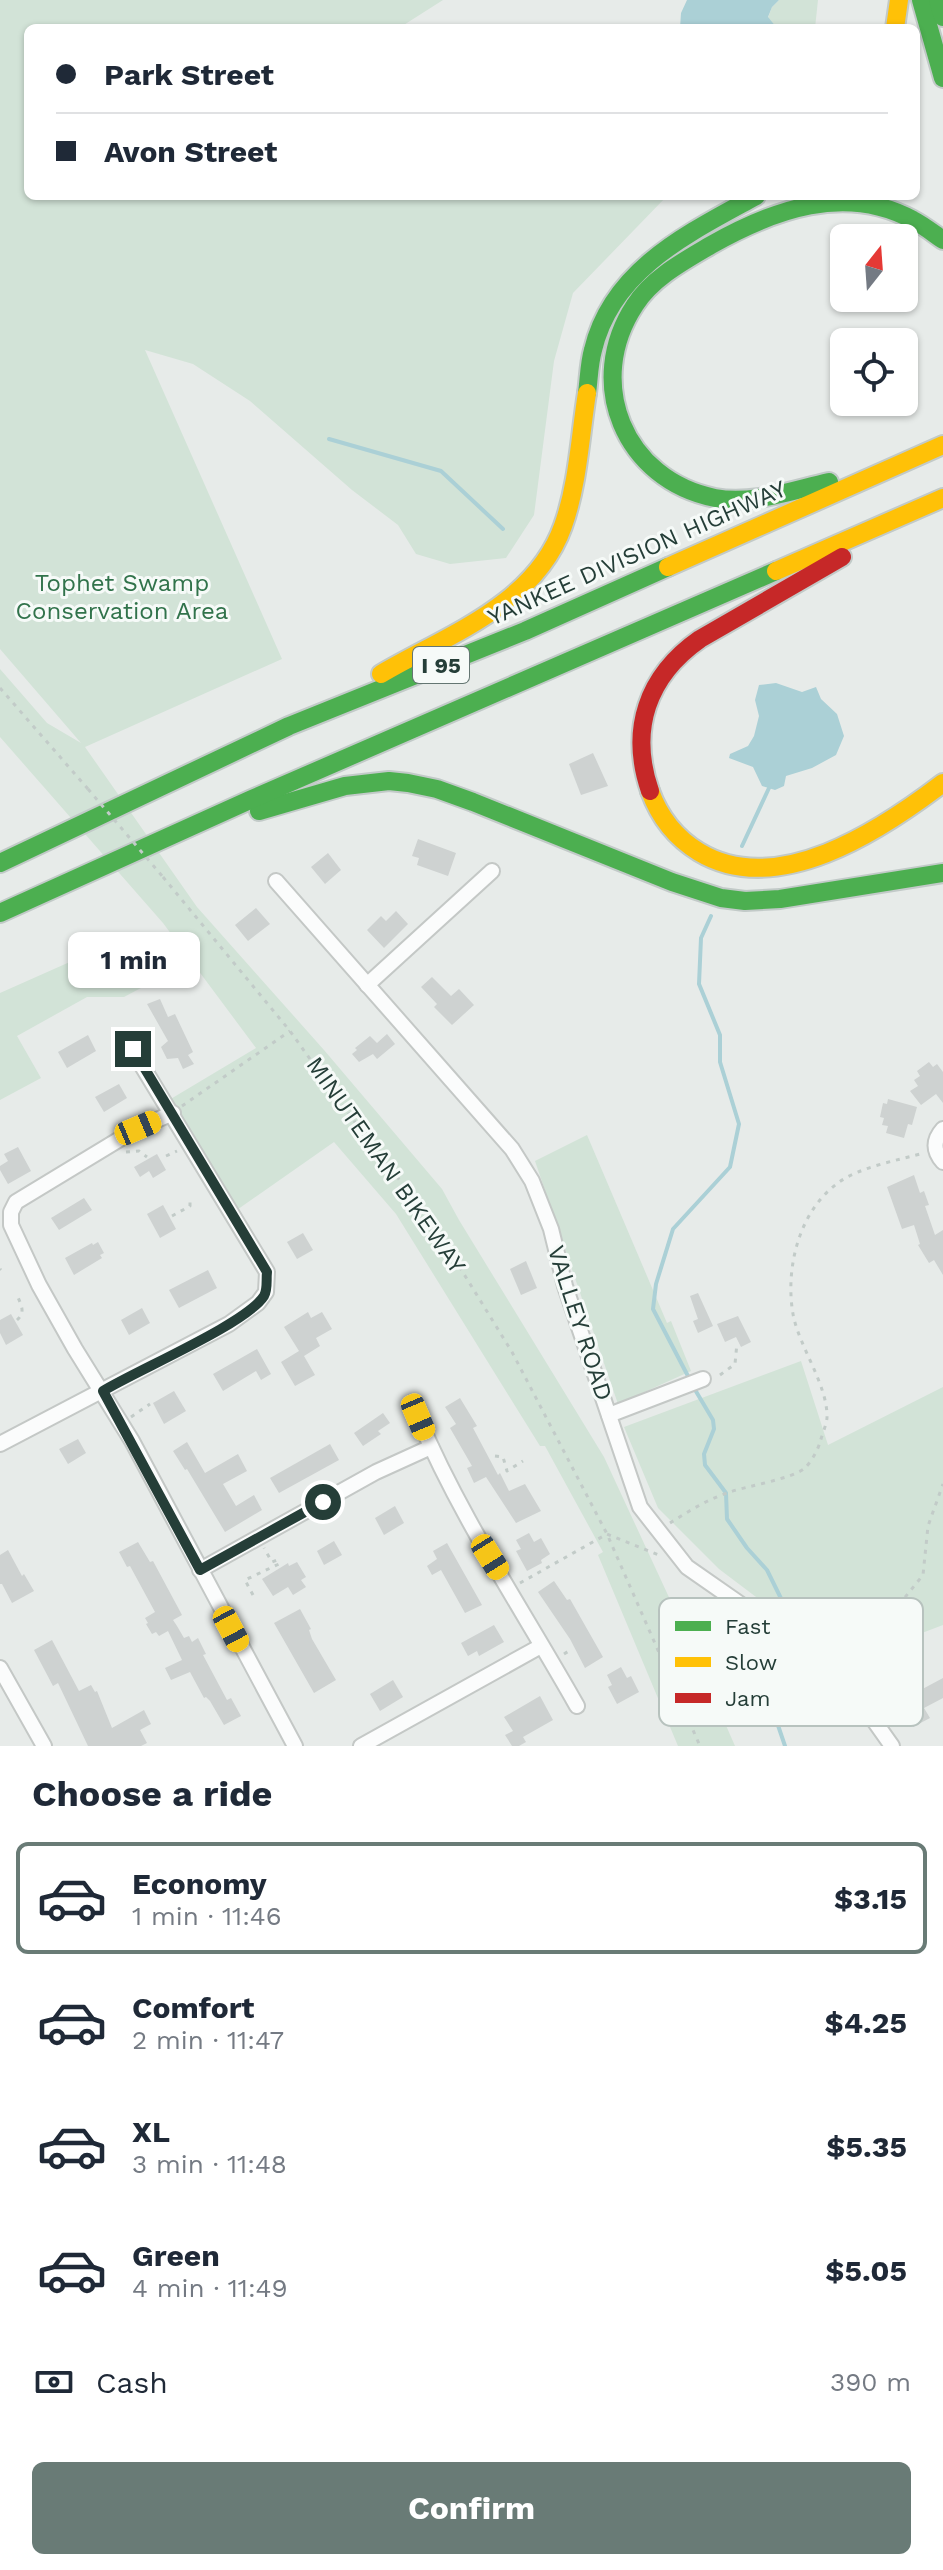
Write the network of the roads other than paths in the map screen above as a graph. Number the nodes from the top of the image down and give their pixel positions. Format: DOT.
graph roads {
  1 [pos="899,0"];
  2 [pos="921,0"];
  3 [pos="938,0"];
  4 [pos="943,17"];
  5 [pos="896,24"];
  6 [pos="943,78"];
  7 [pos="749,200"];
  8 [pos="943,240"];
  9 [pos="943,445"];
  10 [pos="883,471"];
  11 [pos="943,498"];
  12 [pos="917,510"];
  13 [pos="308,718"];
  14 [pos="943,783"];
  15 [pos="160,841"];
  16 [pos="0,863"];
  17 [pos="492,871"];
  18 [pos="943,873"];
  19 [pos="276,881"];
  20 [pos="0,913"];
  21 [pos="367,985"];
  22 [pos="124,1036"];
  23 [pos="173,1113"];
  24 [pos="943,1129"];
  25 [pos="939,1156"];
  26 [pos="703,1379"];
  27 [pos="103,1391"];
  28 [pos="609,1415"];
  29 [pos="418,1417"];
  30 [pos="0,1444"];
  31 [pos="431,1447"];
  32 [pos="200,1570"];
  33 [pos="732,1598"];
  34 [pos="541,1646"];
  35 [pos="0,1668"];
  36 [pos="577,1706"];
  37 [pos="878,1726"];
  38 [pos="44,1746"];
  39 [pos="295,1746"];
  40 [pos="361,1746"];
  41 [pos="892,1746"];
  1 -- 5 [label="main road"];
  2 -- 6 [label="main road"];
  3 -- 4 [label="main road"];
  7 -- 13 [label="main road"];
  8 -- 10 [label="main road"];
  9 -- 10 [label="main road, YANKEE DIVISION HIGHWAY / I 95"];
  10 -- 13 [label="main road, YANKEE DIVISION HIGHWAY / I 95"];
  11 -- 12 [label="main road, I 95"];
  12 -- 14 [label="main road"];
  12 -- 15 [label="main road, I 95"];
  13 -- 16 [label="main road, YANKEE DIVISION HIGHWAY / I 95"];
  15 -- 18 [label="main road"];
  15 -- 20 [label="main road, I 95"];
  17 -- 21 [label="street"];
  19 -- 21 [label="street, VALLEY ROAD"];
  21 -- 28 [label="street, VALLEY ROAD"];
  22 -- 23 [label="street"];
  23 -- 27 [label="street"];
  23 -- 27 [label="street"];
  24 -- 25 [label="street"];
  26 -- 28 [label="street"];
  27 -- 30 [label="street"];
  27 -- 32 [label="street"];
  28 -- 33 [label="street, VALLEY ROAD"];
  29 -- 31 [label="street"];
  31 -- 32 [label="street"];
  31 -- 34 [label="street"];
  32 -- 39 [label="street"];
  34 -- 36 [label="street"];
  34 -- 40 [label="street"];
  35 -- 38 [label="street"];
  37 -- 41 [label="street, VALLEY ROAD"];
}
